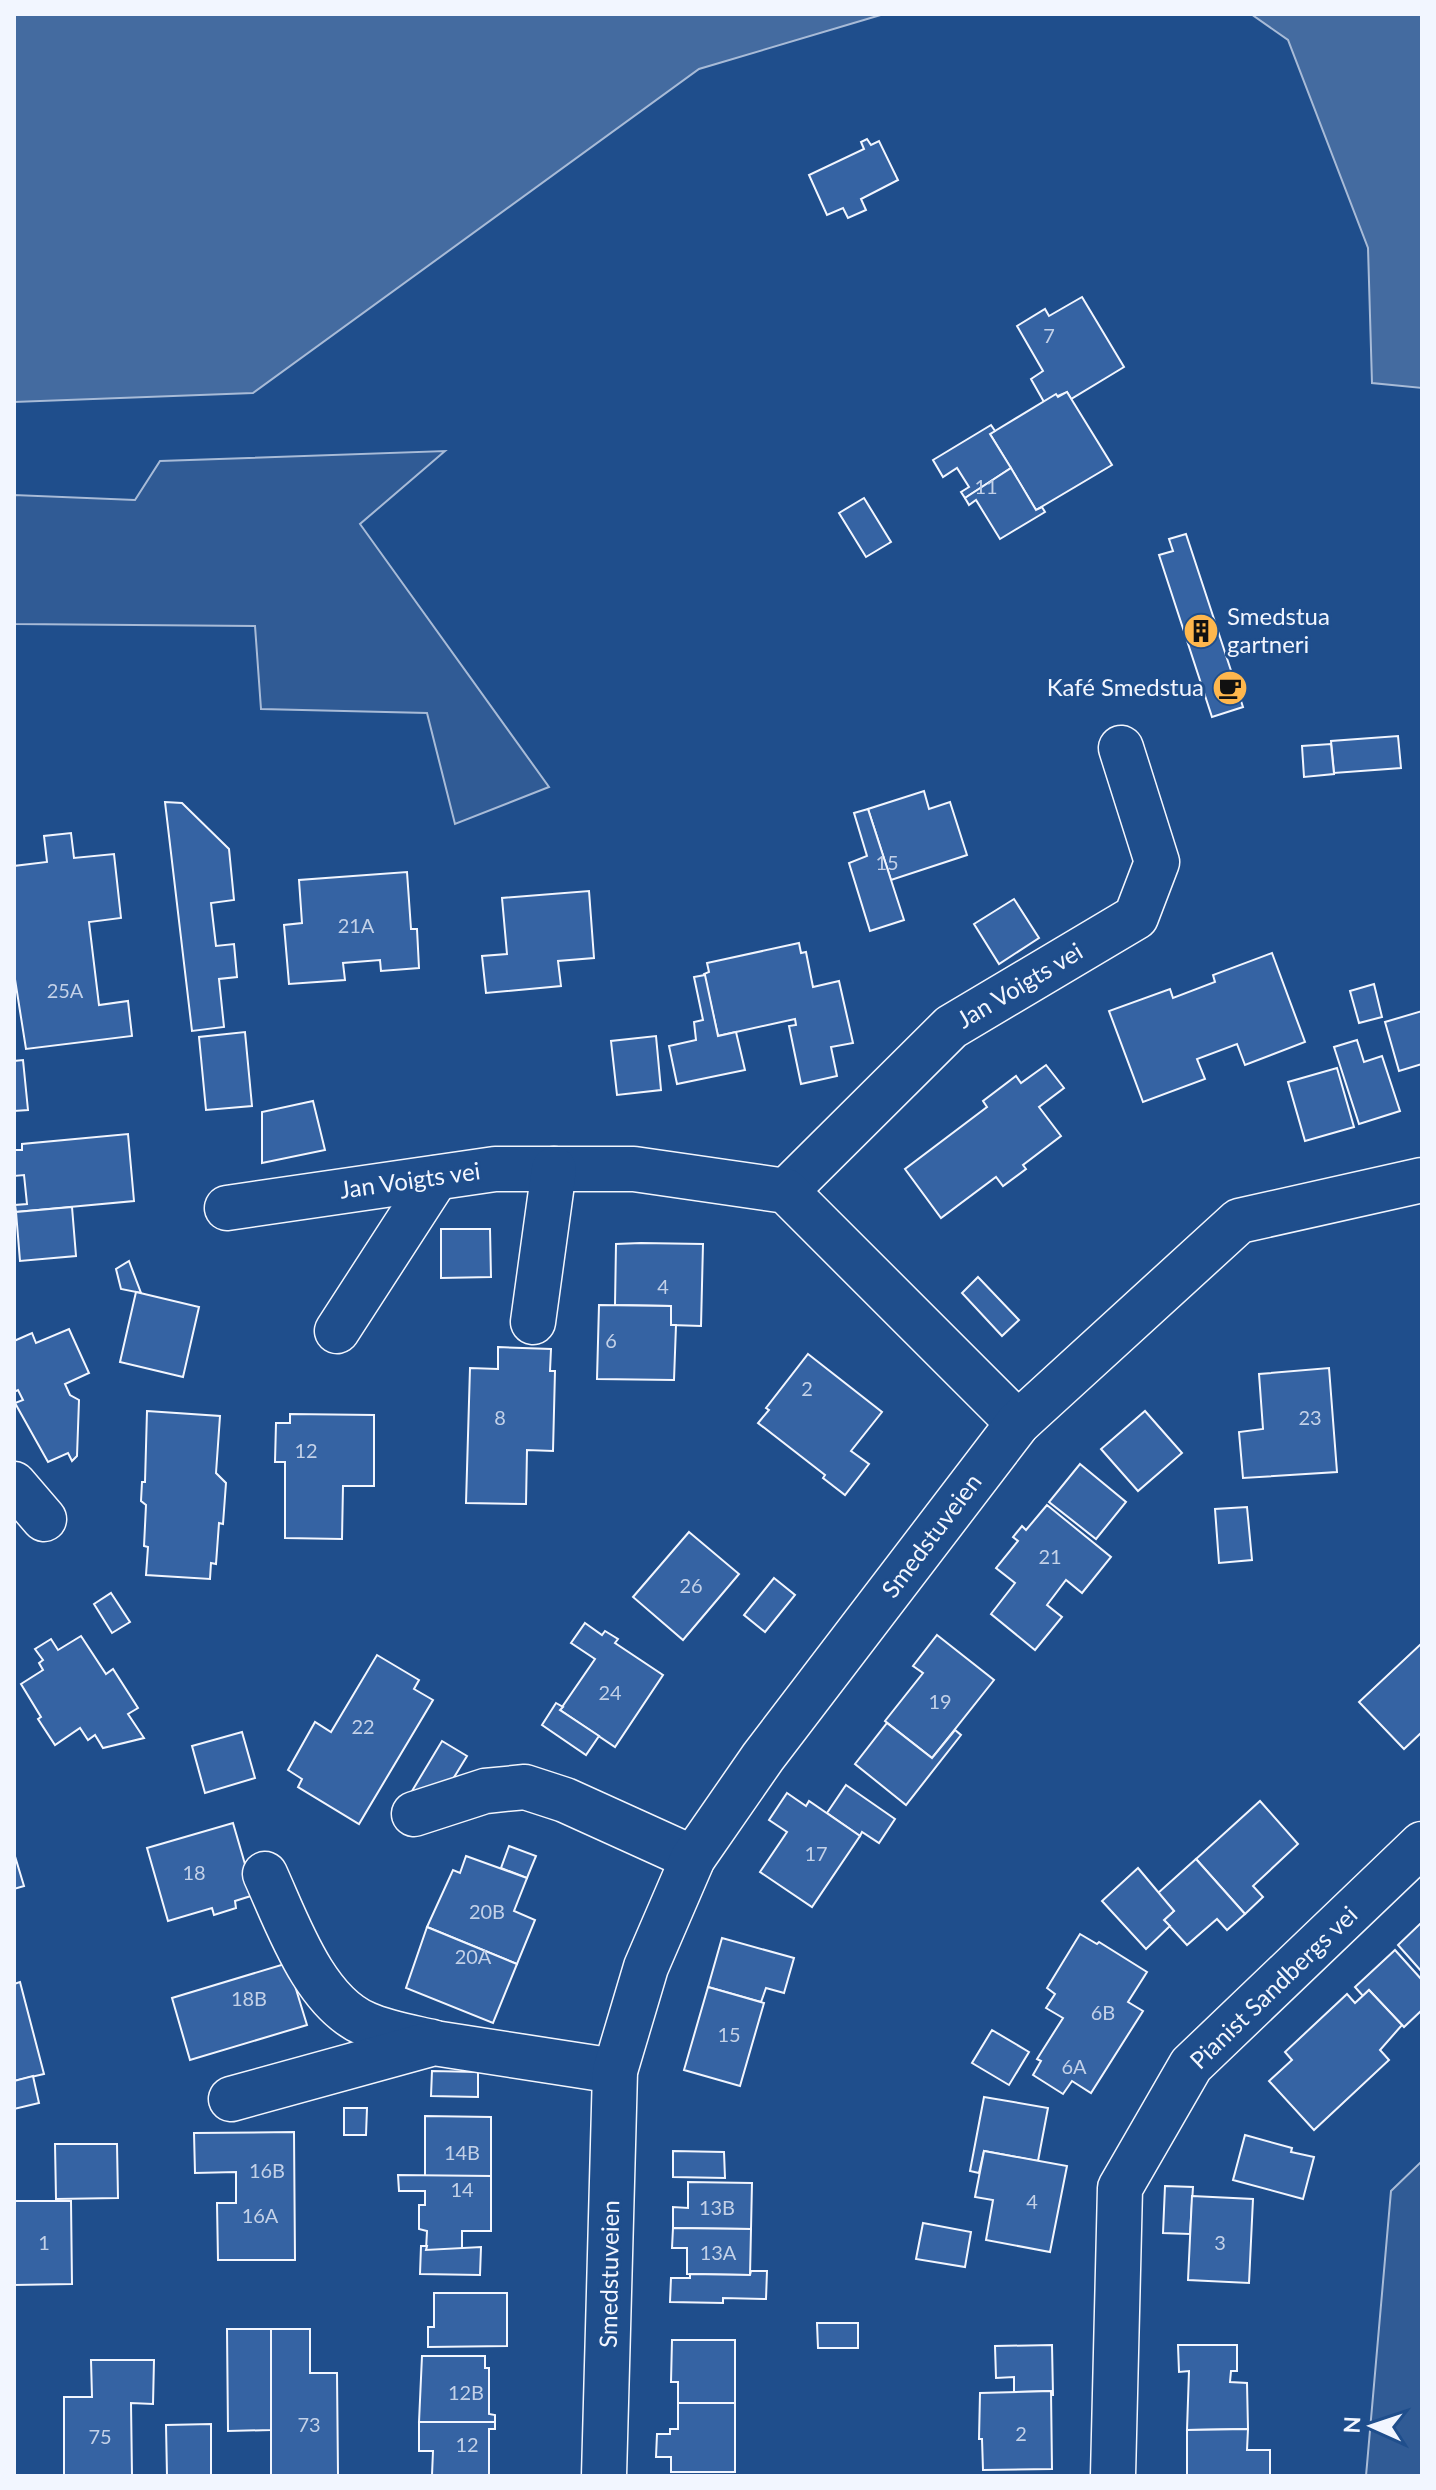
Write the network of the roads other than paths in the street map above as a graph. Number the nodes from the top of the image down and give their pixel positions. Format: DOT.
graph roads {
  1 [pos="1121,748"];
  2 [pos="554,1169"];
  3 [pos="436,1178"];
  4 [pos="1422,1180"];
  5 [pos="786,1191"];
  6 [pos="227,1208"];
  7 [pos="533,1322"];
  8 [pos="337,1331"];
  9 [pos="1018,1423"];
  10 [pos="14,1484"];
  11 [pos="44,1519"];
  12 [pos="414,1814"];
  13 [pos="1422,1844"];
  14 [pos="693,1858"];
  15 [pos="265,1874"];
  16 [pos="434,2043"];
  17 [pos="615,2071"];
  18 [pos="231,2099"];
  19 [pos="604,2476"];
  20 [pos="1113,2476"];
  1 -- 5 [label="street, Jan Voigts vei"];
  2 -- 3 [label="street, Jan Voigts vei"];
  2 -- 5 [label="street, Jan Voigts vei"];
  2 -- 7 [label="street"];
  3 -- 6 [label="street, Jan Voigts vei"];
  3 -- 8 [label="street"];
  4 -- 9 [label="street, Smedstuveien"];
  5 -- 9 [label="street"];
  9 -- 14 [label="street, Smedstuveien"];
  10 -- 11 [label="street"];
  12 -- 14 [label="street"];
  13 -- 20 [label="street, Pianist Sandbergs vei"];
  14 -- 17 [label="street, Smedstuveien"];
  15 -- 16 [label="street"];
  16 -- 17 [label="street"];
  16 -- 18 [label="street"];
  17 -- 19 [label="street, Smedstuveien"];
}
